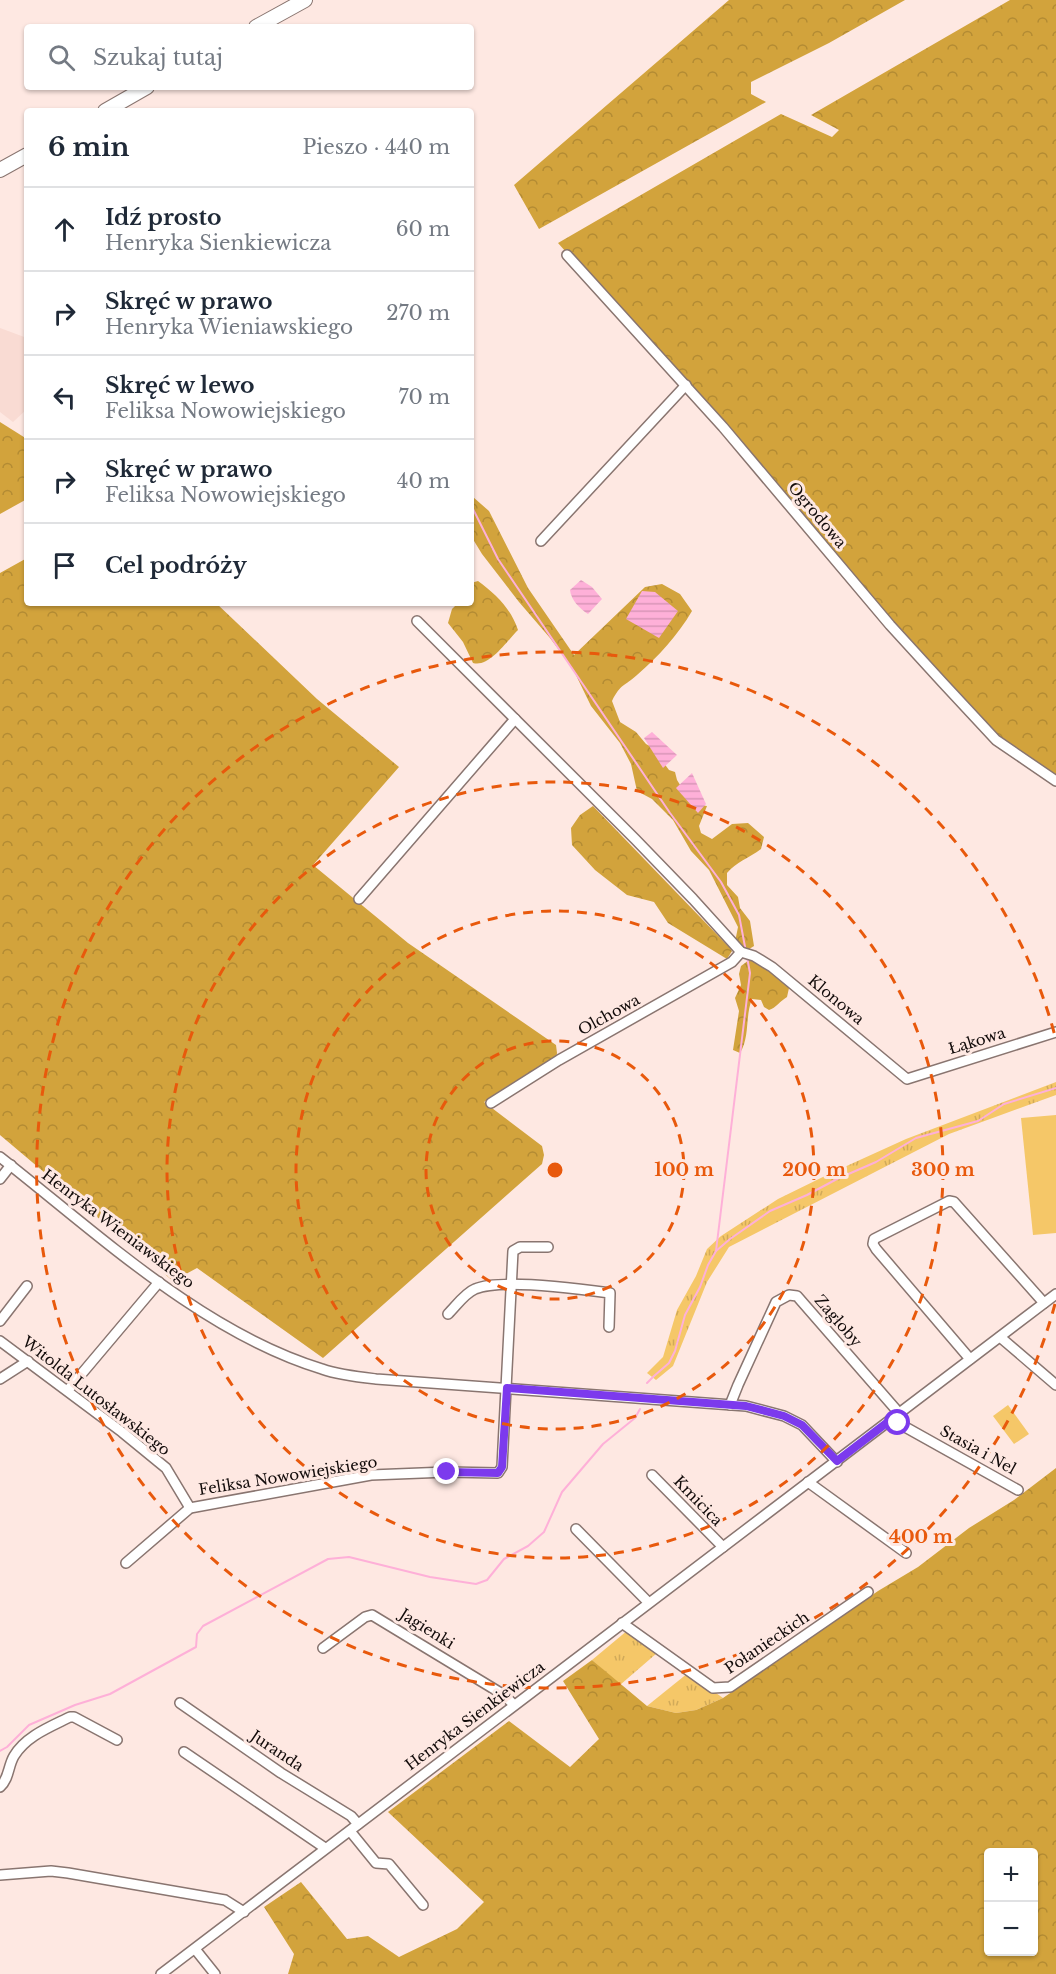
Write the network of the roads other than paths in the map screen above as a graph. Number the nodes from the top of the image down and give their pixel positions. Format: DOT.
graph roads {
  1 [pos="305,0"];
  2 [pos="261,24"];
  3 [pos="142,90"];
  4 [pos="110,108"];
  5 [pos="24,157"];
  6 [pos="0,170"];
  7 [pos="567,255"];
  8 [pos="686,385"];
  9 [pos="541,541"];
  10 [pos="417,621"];
  11 [pos="515,719"];
  12 [pos="1056,781"];
  13 [pos="360,898"];
  14 [pos="741,952"];
  15 [pos="1056,1032"];
  16 [pos="907,1079"];
  17 [pos="491,1103"];
  18 [pos="0,1156"];
  19 [pos="11,1165"];
  20 [pos="0,1179"];
  21 [pos="548,1247"];
  22 [pos="159,1282"];
  23 [pos="512,1284"];
  24 [pos="27,1286"];
  25 [pos="1056,1294"];
  26 [pos="1044,1303"];
  27 [pos="448,1314"];
  28 [pos="0,1321"];
  29 [pos="609,1327"];
  30 [pos="1000,1337"];
  31 [pos="0,1341"];
  32 [pos="970,1359"];
  33 [pos="28,1361"];
  34 [pos="0,1379"];
  35 [pos="1056,1385"];
  36 [pos="507,1388"];
  37 [pos="68,1390"];
  38 [pos="730,1405"];
  39 [pos="896,1416"];
  40 [pos="837,1461"];
  41 [pos="652,1475"];
  42 [pos="808,1482"];
  43 [pos="1018,1490"];
  44 [pos="190,1508"];
  45 [pos="576,1529"];
  46 [pos="723,1547"];
  47 [pos="906,1553"];
  48 [pos="126,1563"];
  49 [pos="868,1592"];
  50 [pos="648,1602"];
  51 [pos="622,1623"];
  52 [pos="323,1648"];
  53 [pos="180,1703"];
  54 [pos="514,1705"];
  55 [pos="117,1740"];
  56 [pos="184,1752"];
  57 [pos="0,1787"];
  58 [pos="358,1824"];
  59 [pos="350,1831"];
  60 [pos="325,1848"];
  61 [pos="0,1875"];
  62 [pos="423,1905"];
  63 [pos="244,1912"];
  64 [pos="195,1949"];
  65 [pos="161,1974"];
  66 [pos="215,1974"];
  1 -- 2 [label="main road"];
  3 -- 4 [label="main road"];
  5 -- 6 [label="main road"];
  7 -- 8 [label="street, Ogrodowa"];
  8 -- 9 [label="street"];
  8 -- 12 [label="street, Ogrodowa"];
  10 -- 11 [label="street"];
  11 -- 13 [label="street"];
  11 -- 14 [label="street"];
  14 -- 16 [label="street, Klonowa"];
  14 -- 17 [label="street, Olchowa"];
  15 -- 16 [label="street, Łąkowa"];
  18 -- 19 [label="street, Henryka Wieniawskiego"];
  19 -- 20 [label="street"];
  19 -- 22 [label="street, Henryka Wieniawskiego"];
  21 -- 23 [label="street"];
  22 -- 36 [label="street, Henryka Wieniawskiego"];
  22 -- 37 [label="street"];
  23 -- 27 [label="street"];
  23 -- 29 [label="street"];
  23 -- 36 [label="street"];
  24 -- 28 [label="street"];
  25 -- 26 [label="street, Henryka Sienkiewicza"];
  26 -- 30 [label="street, Henryka Sienkiewicza"];
  26 -- 32 [label="street"];
  30 -- 32 [label="street, Henryka Sienkiewicza"];
  30 -- 35 [label="street"];
  31 -- 33 [label="street, Witolda Lutosławskiego"];
  32 -- 39 [label="street, Henryka Sienkiewicza"];
  33 -- 34 [label="street"];
  33 -- 37 [label="street, Witolda Lutosławskiego"];
  36 -- 38 [label="street, Henryka Wieniawskiego"];
  36 -- 44 [label="street, Feliksa Nowowiejskiego"];
  37 -- 44 [label="street, Witolda Lutosławskiego"];
  38 -- 39 [label="street, Zagłoby"];
  38 -- 40 [label="street, Henryka Wieniawskiego"];
  39 -- 40 [label="street, Henryka Sienkiewicza"];
  39 -- 43 [label="street, Stasia i Nel"];
  40 -- 42 [label="street, Henryka Sienkiewicza"];
  41 -- 46 [label="street, Kmicica"];
  42 -- 46 [label="street, Henryka Sienkiewicza"];
  42 -- 47 [label="street"];
  44 -- 48 [label="street, Feliksa Nowowiejskiego"];
  45 -- 50 [label="street"];
  46 -- 50 [label="street, Henryka Sienkiewicza"];
  49 -- 51 [label="street, Połanieckich"];
  50 -- 51 [label="street, Henryka Sienkiewicza"];
  51 -- 54 [label="street, Henryka Sienkiewicza"];
  52 -- 54 [label="street, Jagienki"];
  53 -- 58 [label="street, Juranda"];
  54 -- 58 [label="street, Henryka Sienkiewicza"];
  55 -- 57 [label="street"];
  56 -- 60 [label="street"];
  58 -- 59 [label="street, Henryka Sienkiewicza"];
  59 -- 60 [label="street, Henryka Sienkiewicza"];
  59 -- 62 [label="street"];
  60 -- 63 [label="street, Henryka Sienkiewicza"];
  61 -- 63 [label="street"];
  63 -- 64 [label="street, Henryka Sienkiewicza"];
  64 -- 65 [label="street, Henryka Sienkiewicza"];
  64 -- 66 [label="street"];
}
